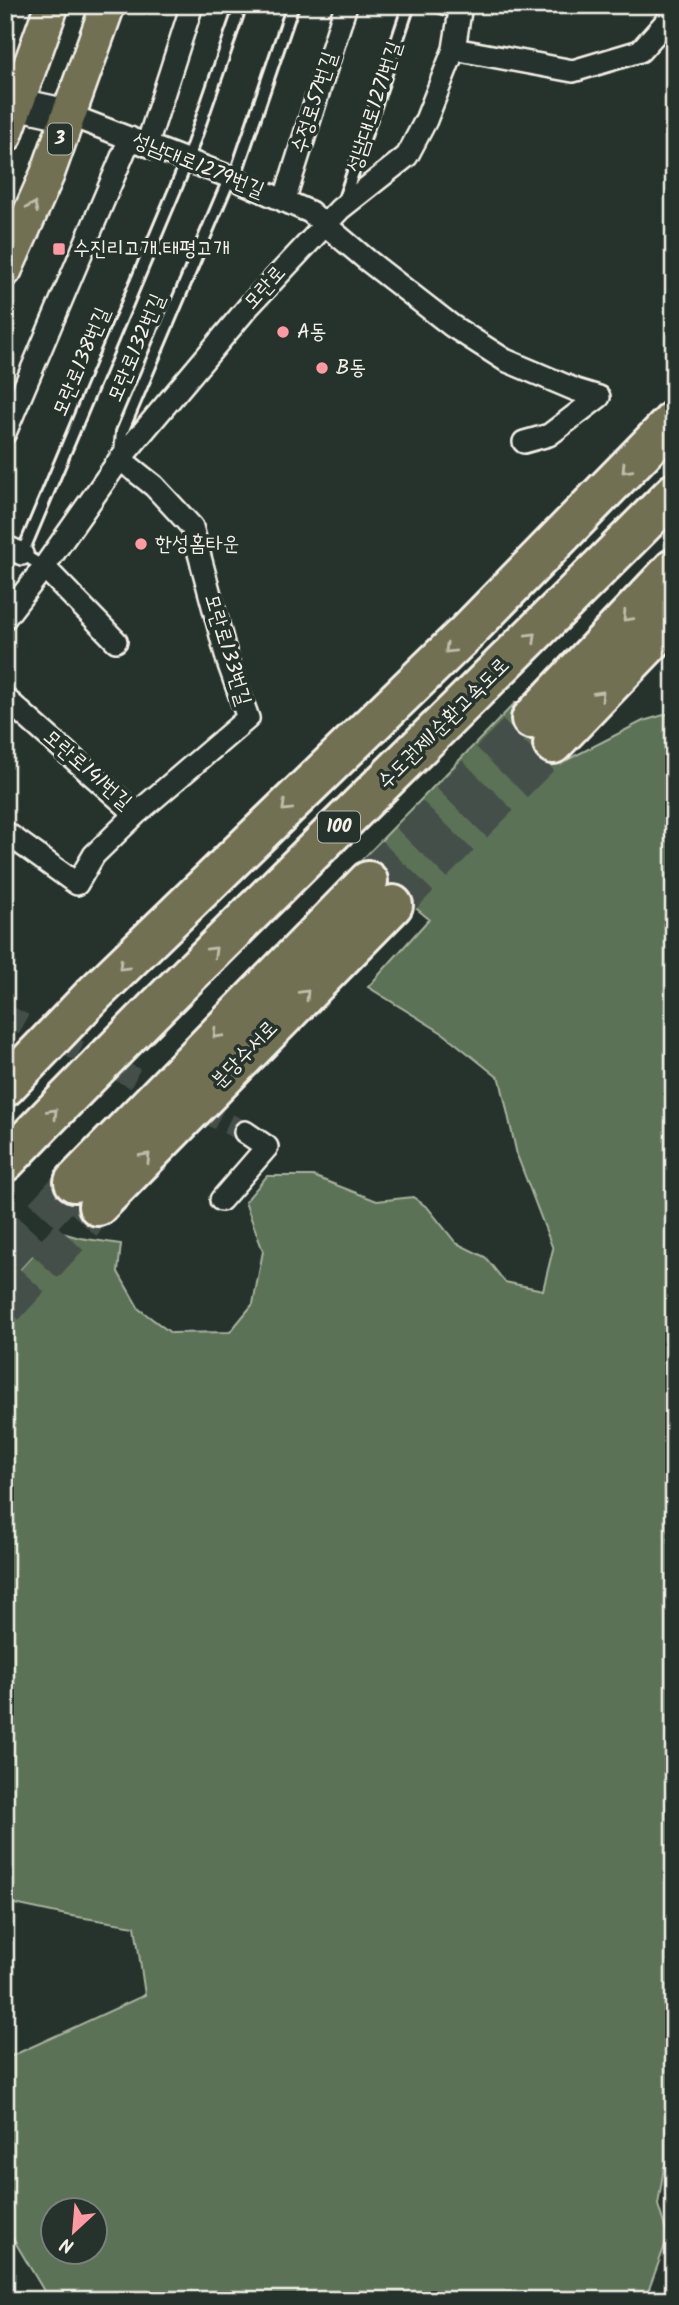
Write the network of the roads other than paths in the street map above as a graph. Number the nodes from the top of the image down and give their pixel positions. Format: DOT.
graph roads {
  1 [pos="52,5"];
  2 [pos="108,5"];
  3 [pos="192,5"];
  4 [pos="241,5"];
  5 [pos="293,5"];
  6 [pos="346,5"];
  7 [pos="409,5"];
  8 [pos="434,5"];
  9 [pos="460,9"];
  10 [pos="674,13"];
  11 [pos="454,49"];
  12 [pos="12,102"];
  13 [pos="69,115"];
  14 [pos="5,136"];
  15 [pos="139,142"];
  16 [pos="187,161"];
  17 [pos="232,178"];
  18 [pos="284,201"];
  19 [pos="340,209"];
  20 [pos="323,225"];
  21 [pos="5,270"];
  22 [pos="674,420"];
  23 [pos="5,433"];
  24 [pos="524,442"];
  25 [pos="120,459"];
  26 [pos="674,494"];
  27 [pos="14,550"];
  28 [pos="44,567"];
  29 [pos="674,568"];
  30 [pos="5,618"];
  31 [pos="674,618"];
  32 [pos="116,641"];
  33 [pos="5,698"];
  34 [pos="136,814"];
  35 [pos="5,832"];
  36 [pos="380,893"];
  37 [pos="5,1087"];
  38 [pos="244,1132"];
  39 [pos="5,1162"];
  40 [pos="86,1194"];
  41 [pos="221,1200"];
  1 -- 12 [label="main road"];
  2 -- 13 [label="main road, 3"];
  3 -- 15 [label="street"];
  4 -- 16 [label="lane"];
  5 -- 17 [label="lane"];
  6 -- 18 [label="street, 수정로57번길"];
  7 -- 19 [label="lane, 성남대로1271번길"];
  8 -- 9 [label="lane"];
  9 -- 11 [label="street, 모란로"];
  10 -- 11 [label="street"];
  11 -- 19 [label="street, 모란로"];
  12 -- 13 [label="main road"];
  12 -- 14 [label="main road"];
  13 -- 15 [label="street, 성남대로1279번길"];
  21 -- 13 [label="main road, 3, one-way"];
  15 -- 16 [label="street, 성남대로1279번길"];
  15 -- 23 [label="street"];
  16 -- 17 [label="street, 성남대로1279번길"];
  16 -- 27 [label="lane, 모란로138번길"];
  17 -- 18 [label="street, 성남대로1279번길"];
  17 -- 25 [label="lane, 모란로132번길"];
  18 -- 20 [label="street, 성남대로1279번길"];
  19 -- 20 [label="street, 모란로"];
  20 -- 24 [label="street, 성남대로1279번길"];
  20 -- 25 [label="street, 모란로"];
  22 -- 37 [label="highway, 100, one-way"];
  25 -- 28 [label="street, 모란로"];
  25 -- 34 [label="street, 모란로133번길"];
  39 -- 26 [label="highway, 수도권제1순환고속도로 / 100, one-way"];
  27 -- 28 [label="lane, 모란로138번길"];
  28 -- 30 [label="street, 모란로"];
  28 -- 32 [label="street"];
  29 -- 31 [label="highway, one-way"];
  33 -- 34 [label="street, 모란로141번길"];
  34 -- 35 [label="street, 모란로133번길"];
  36 -- 40 [label="highway, 분당수서로"];
  38 -- 41 [label="street"];
}
